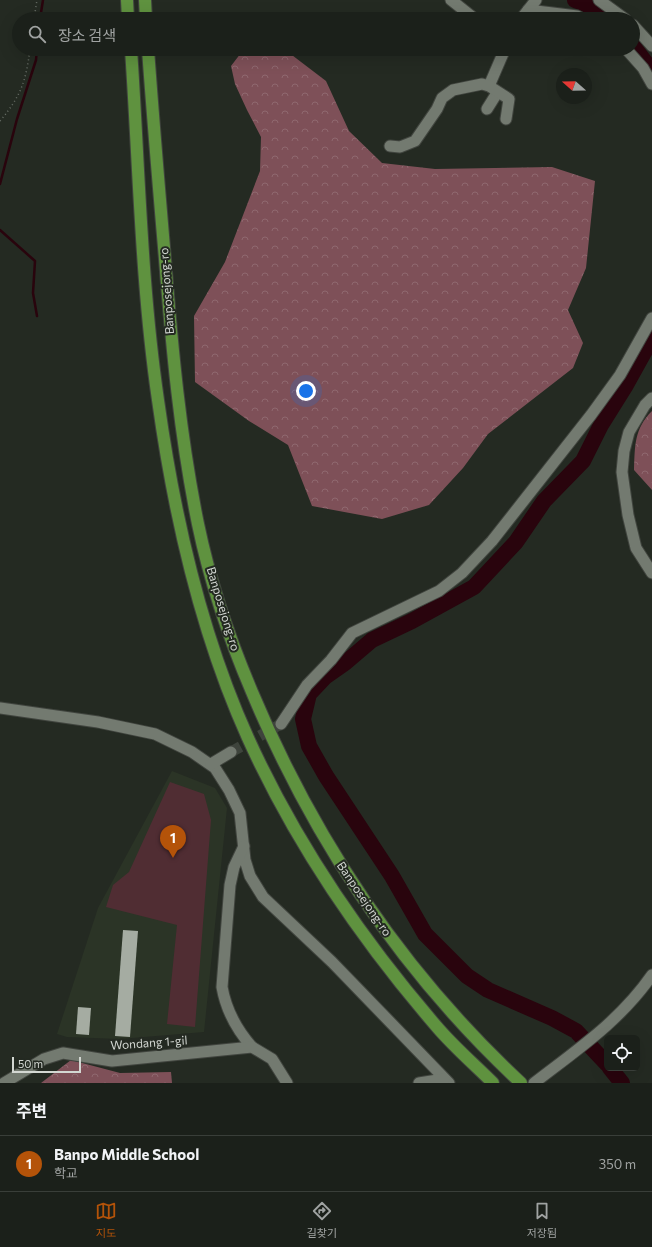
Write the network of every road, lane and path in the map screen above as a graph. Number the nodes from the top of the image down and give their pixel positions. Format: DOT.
graph roads {
  1 [pos="37,0"];
  2 [pos="127,0"];
  3 [pos="145,0"];
  4 [pos="451,0"];
  5 [pos="599,0"];
  6 [pos="532,4"];
  7 [pos="35,12"];
  8 [pos="128,12"];
  9 [pos="146,12"];
  10 [pos="466,12"];
  11 [pos="562,12"];
  12 [pos="615,12"];
  13 [pos="640,33"];
  14 [pos="652,46"];
  15 [pos="29,56"];
  16 [pos="130,56"];
  17 [pos="149,56"];
  18 [pos="503,56"];
  19 [pos="632,56"];
  20 [pos="652,84"];
  21 [pos="493,89"];
  22 [pos="487,109"];
  23 [pos="506,119"];
  24 [pos="0,121"];
  25 [pos="390,146"];
  26 [pos="652,318"];
  27 [pos="652,398"];
  28 [pos="652,573"];
  29 [pos="0,708"];
  30 [pos="281,724"];
  31 [pos="231,752"];
  32 [pos="211,764"];
  33 [pos="244,845"];
  34 [pos="652,975"];
  35 [pos="252,1047"];
  36 [pos="447,1081"];
  37 [pos="4,1083"];
  38 [pos="287,1083"];
  39 [pos="419,1083"];
  40 [pos="493,1083"];
  41 [pos="521,1083"];
  42 [pos="534,1083"];
  1 -- 7 [label="path"];
  2 -- 8 [label="highway"];
  3 -- 9 [label="highway"];
  4 -- 10 [label="street"];
  5 -- 12 [label="street"];
  6 -- 11 [label="street"];
  13 -- 14 [label="street"];
  15 -- 24 [label="path"];
  16 -- 40 [label="highway, Banposejong-ro"];
  17 -- 41 [label="highway, Banposejong-ro"];
  18 -- 21 [label="street"];
  19 -- 20 [label="street"];
  21 -- 22 [label="street"];
  21 -- 23 [label="street"];
  21 -- 25 [label="street"];
  26 -- 30 [label="street"];
  27 -- 28 [label="street"];
  29 -- 32 [label="street"];
  31 -- 32 [label="street"];
  32 -- 33 [label="street"];
  33 -- 35 [label="street"];
  33 -- 36 [label="street"];
  34 -- 42 [label="street"];
  35 -- 37 [label="street, Wondang 1-gil"];
  35 -- 38 [label="street"];
  36 -- 39 [label="street"];
}
